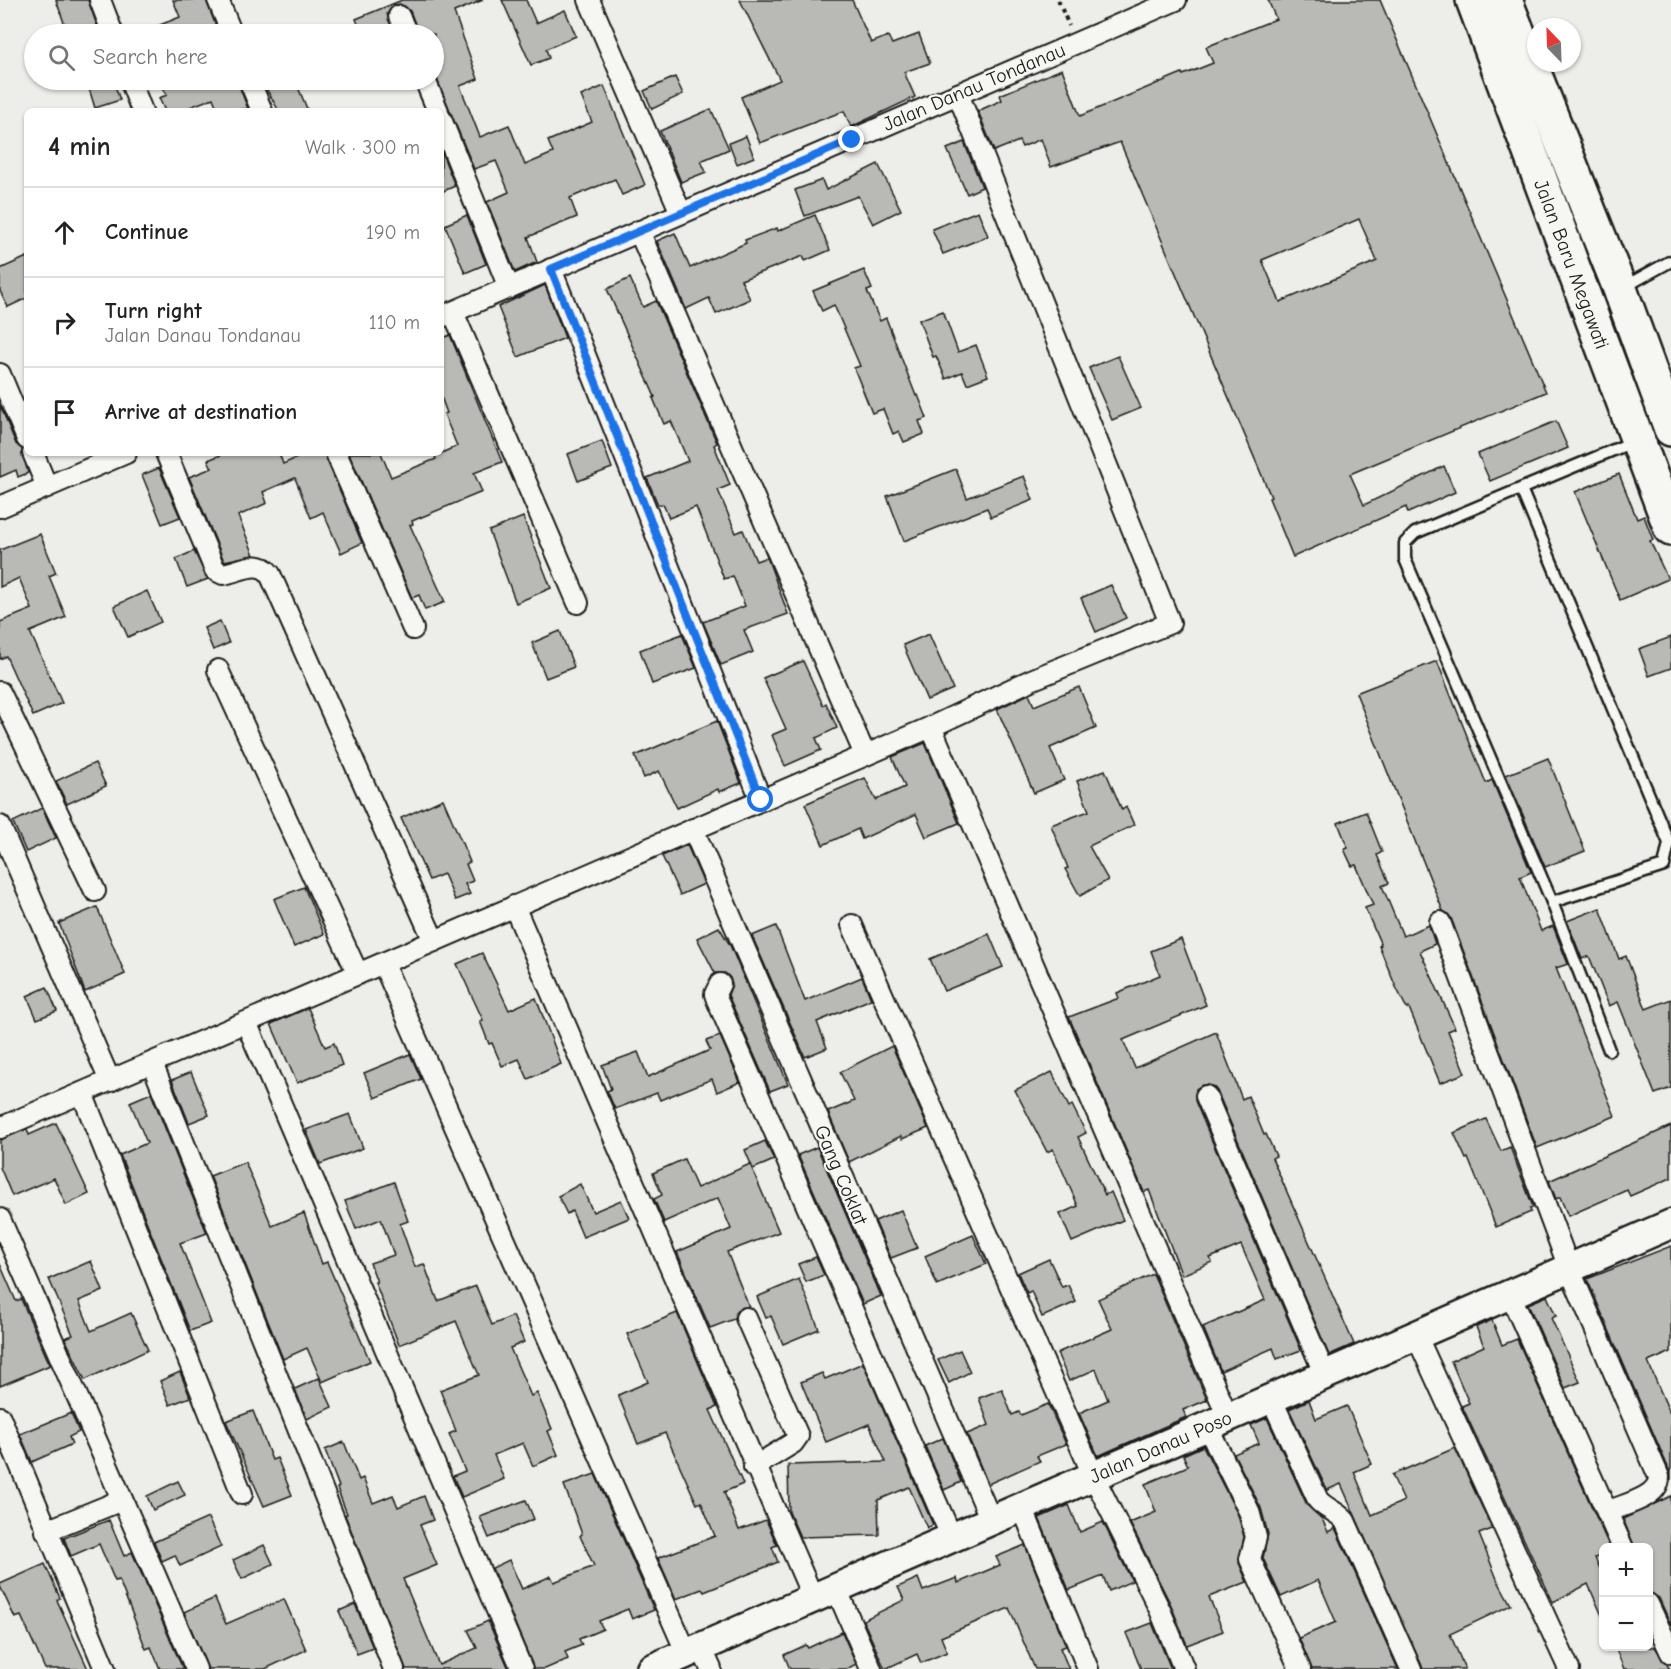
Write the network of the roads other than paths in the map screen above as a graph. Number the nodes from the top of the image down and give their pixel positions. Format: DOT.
graph roads {
  1 [pos="100,0"];
  2 [pos="218,0"];
  3 [pos="589,0"];
  4 [pos="1176,0"];
  5 [pos="1473,0"];
  6 [pos="1505,0"];
  7 [pos="109,24"];
  8 [pos="228,24"];
  9 [pos="134,90"];
  10 [pos="253,90"];
  11 [pos="429,90"];
  12 [pos="958,94"];
  13 [pos="141,108"];
  14 [pos="261,108"];
  15 [pos="437,108"];
  16 [pos="444,126"];
  17 [pos="681,213"];
  18 [pos="639,231"];
  19 [pos="1671,261"];
  20 [pos="551,269"];
  21 [pos="509,288"];
  22 [pos="1620,289"];
  23 [pos="447,315"];
  24 [pos="0,374"];
  25 [pos="1671,429"];
  26 [pos="24,432"];
  27 [pos="1639,440"];
  28 [pos="34,456"];
  29 [pos="119,456"];
  30 [pos="167,456"];
  31 [pos="337,456"];
  32 [pos="47,487"];
  33 [pos="1664,488"];
  34 [pos="1521,489"];
  35 [pos="0,507"];
  36 [pos="1671,529"];
  37 [pos="578,603"];
  38 [pos="412,629"];
  39 [pos="218,670"];
  40 [pos="0,692"];
  41 [pos="931,727"];
  42 [pos="865,755"];
  43 [pos="761,800"];
  44 [pos="0,826"];
  45 [pos="693,829"];
  46 [pos="95,891"];
  47 [pos="1552,902"];
  48 [pos="514,906"];
  49 [pos="1440,922"];
  50 [pos="852,926"];
  51 [pos="434,941"];
  52 [pos="383,963"];
  53 [pos="358,974"];
  54 [pos="720,984"];
  55 [pos="246,1022"];
  56 [pos="1609,1050"];
  57 [pos="152,1063"];
  58 [pos="110,1081"];
  59 [pos="82,1093"];
  60 [pos="1206,1096"];
  61 [pos="0,1128"];
  62 [pos="0,1219"];
  63 [pos="1671,1224"];
  64 [pos="1569,1268"];
  65 [pos="1510,1294"];
  66 [pos="746,1318"];
  67 [pos="1416,1335"];
  68 [pos="1325,1375"];
  69 [pos="1271,1398"];
  70 [pos="0,1417"];
  71 [pos="1218,1422"];
  72 [pos="754,1467"];
  73 [pos="1093,1474"];
  74 [pos="242,1494"];
  75 [pos="122,1500"];
  76 [pos="1022,1507"];
  77 [pos="1607,1512"];
  78 [pos="991,1520"];
  79 [pos="46,1531"];
  80 [pos="952,1538"];
  81 [pos="1621,1543"];
  82 [pos="824,1593"];
  83 [pos="1653,1615"];
  84 [pos="1671,1653"];
  85 [pos="700,1656"];
  86 [pos="105,1669"];
  87 [pos="196,1669"];
  88 [pos="394,1669"];
  89 [pos="522,1669"];
  90 [pos="651,1669"];
  91 [pos="871,1669"];
  92 [pos="1088,1669"];
  93 [pos="1184,1669"];
  94 [pos="1300,1669"];
  95 [pos="1411,1669"];
  96 [pos="1569,1669"];
  1 -- 7 [label="street"];
  2 -- 8 [label="street"];
  3 -- 17 [label="street"];
  4 -- 12 [label="street, Jalan Danau Tondanau"];
  5 -- 27 [label="highway, Jalan Baru Megawati"];
  6 -- 22 [label="highway, Jalan Baru Megawati"];
  9 -- 13 [label="street"];
  10 -- 14 [label="street"];
  11 -- 15 [label="street"];
  12 -- 17 [label="street, Jalan Danau Tondanau"];
  12 -- 41 [label="street"];
  16 -- 21 [label="street"];
  17 -- 18 [label="street, Jalan Danau Tondanau"];
  18 -- 20 [label="street, Jalan Danau Tondanau"];
  18 -- 42 [label="street"];
  19 -- 22 [label="lane"];
  20 -- 21 [label="street, Jalan Danau Tondanau"];
  20 -- 43 [label="street"];
  21 -- 23 [label="street, Jalan Danau Tondanau"];
  22 -- 25 [label="highway, Jalan Baru Megawati"];
  23 -- 37 [label="street"];
  24 -- 26 [label="street"];
  27 -- 33 [label="highway, Jalan Baru Megawati"];
  27 -- 34 [label="lane"];
  28 -- 32 [label="street"];
  29 -- 32 [label="street"];
  30 -- 51 [label="street"];
  31 -- 38 [label="street"];
  32 -- 35 [label="street"];
  33 -- 36 [label="highway, Jalan Baru Megawati"];
  34 -- 47 [label="lane"];
  34 -- 47 [label="lane"];
  39 -- 53 [label="street"];
  40 -- 46 [label="street"];
  41 -- 42 [label="street"];
  41 -- 71 [label="street"];
  42 -- 43 [label="street"];
  43 -- 45 [label="street"];
  44 -- 58 [label="street"];
  45 -- 48 [label="street"];
  45 -- 78 [label="street, Gang Coklat"];
  47 -- 56 [label="lane"];
  48 -- 51 [label="street"];
  48 -- 72 [label="street"];
  49 -- 64 [label="street"];
  50 -- 73 [label="street"];
  51 -- 52 [label="street"];
  52 -- 53 [label="street"];
  52 -- 85 [label="street"];
  53 -- 55 [label="street"];
  54 -- 80 [label="street"];
  55 -- 57 [label="street"];
  55 -- 89 [label="street"];
  57 -- 58 [label="street"];
  57 -- 88 [label="street"];
  58 -- 59 [label="street"];
  59 -- 61 [label="street"];
  59 -- 74 [label="street"];
  60 -- 68 [label="street"];
  62 -- 75 [label="street"];
  63 -- 64 [label="street, Jalan Danau Poso"];
  64 -- 65 [label="street, Jalan Danau Poso"];
  64 -- 77 [label="street"];
  65 -- 67 [label="street, Jalan Danau Poso"];
  65 -- 77 [label="street"];
  66 -- 72 [label="street"];
  67 -- 68 [label="street, Jalan Danau Poso"];
  67 -- 96 [label="street"];
  68 -- 69 [label="street, Jalan Danau Poso"];
  69 -- 71 [label="street, Jalan Danau Poso"];
  69 -- 95 [label="street"];
  70 -- 79 [label="street"];
  71 -- 73 [label="street, Jalan Danau Poso"];
  71 -- 94 [label="street"];
  72 -- 82 [label="street"];
  73 -- 76 [label="street, Jalan Danau Poso"];
  73 -- 93 [label="street"];
  75 -- 79 [label="street"];
  75 -- 87 [label="street"];
  76 -- 78 [label="street, Jalan Danau Poso"];
  76 -- 92 [label="street"];
  77 -- 81 [label="street"];
  78 -- 80 [label="street, Jalan Danau Poso"];
  79 -- 86 [label="street"];
  80 -- 82 [label="street, Jalan Danau Poso"];
  82 -- 85 [label="street, Jalan Danau Poso"];
  82 -- 91 [label="street"];
  83 -- 84 [label="street"];
  85 -- 90 [label="street, Jalan Danau Poso"];
}
